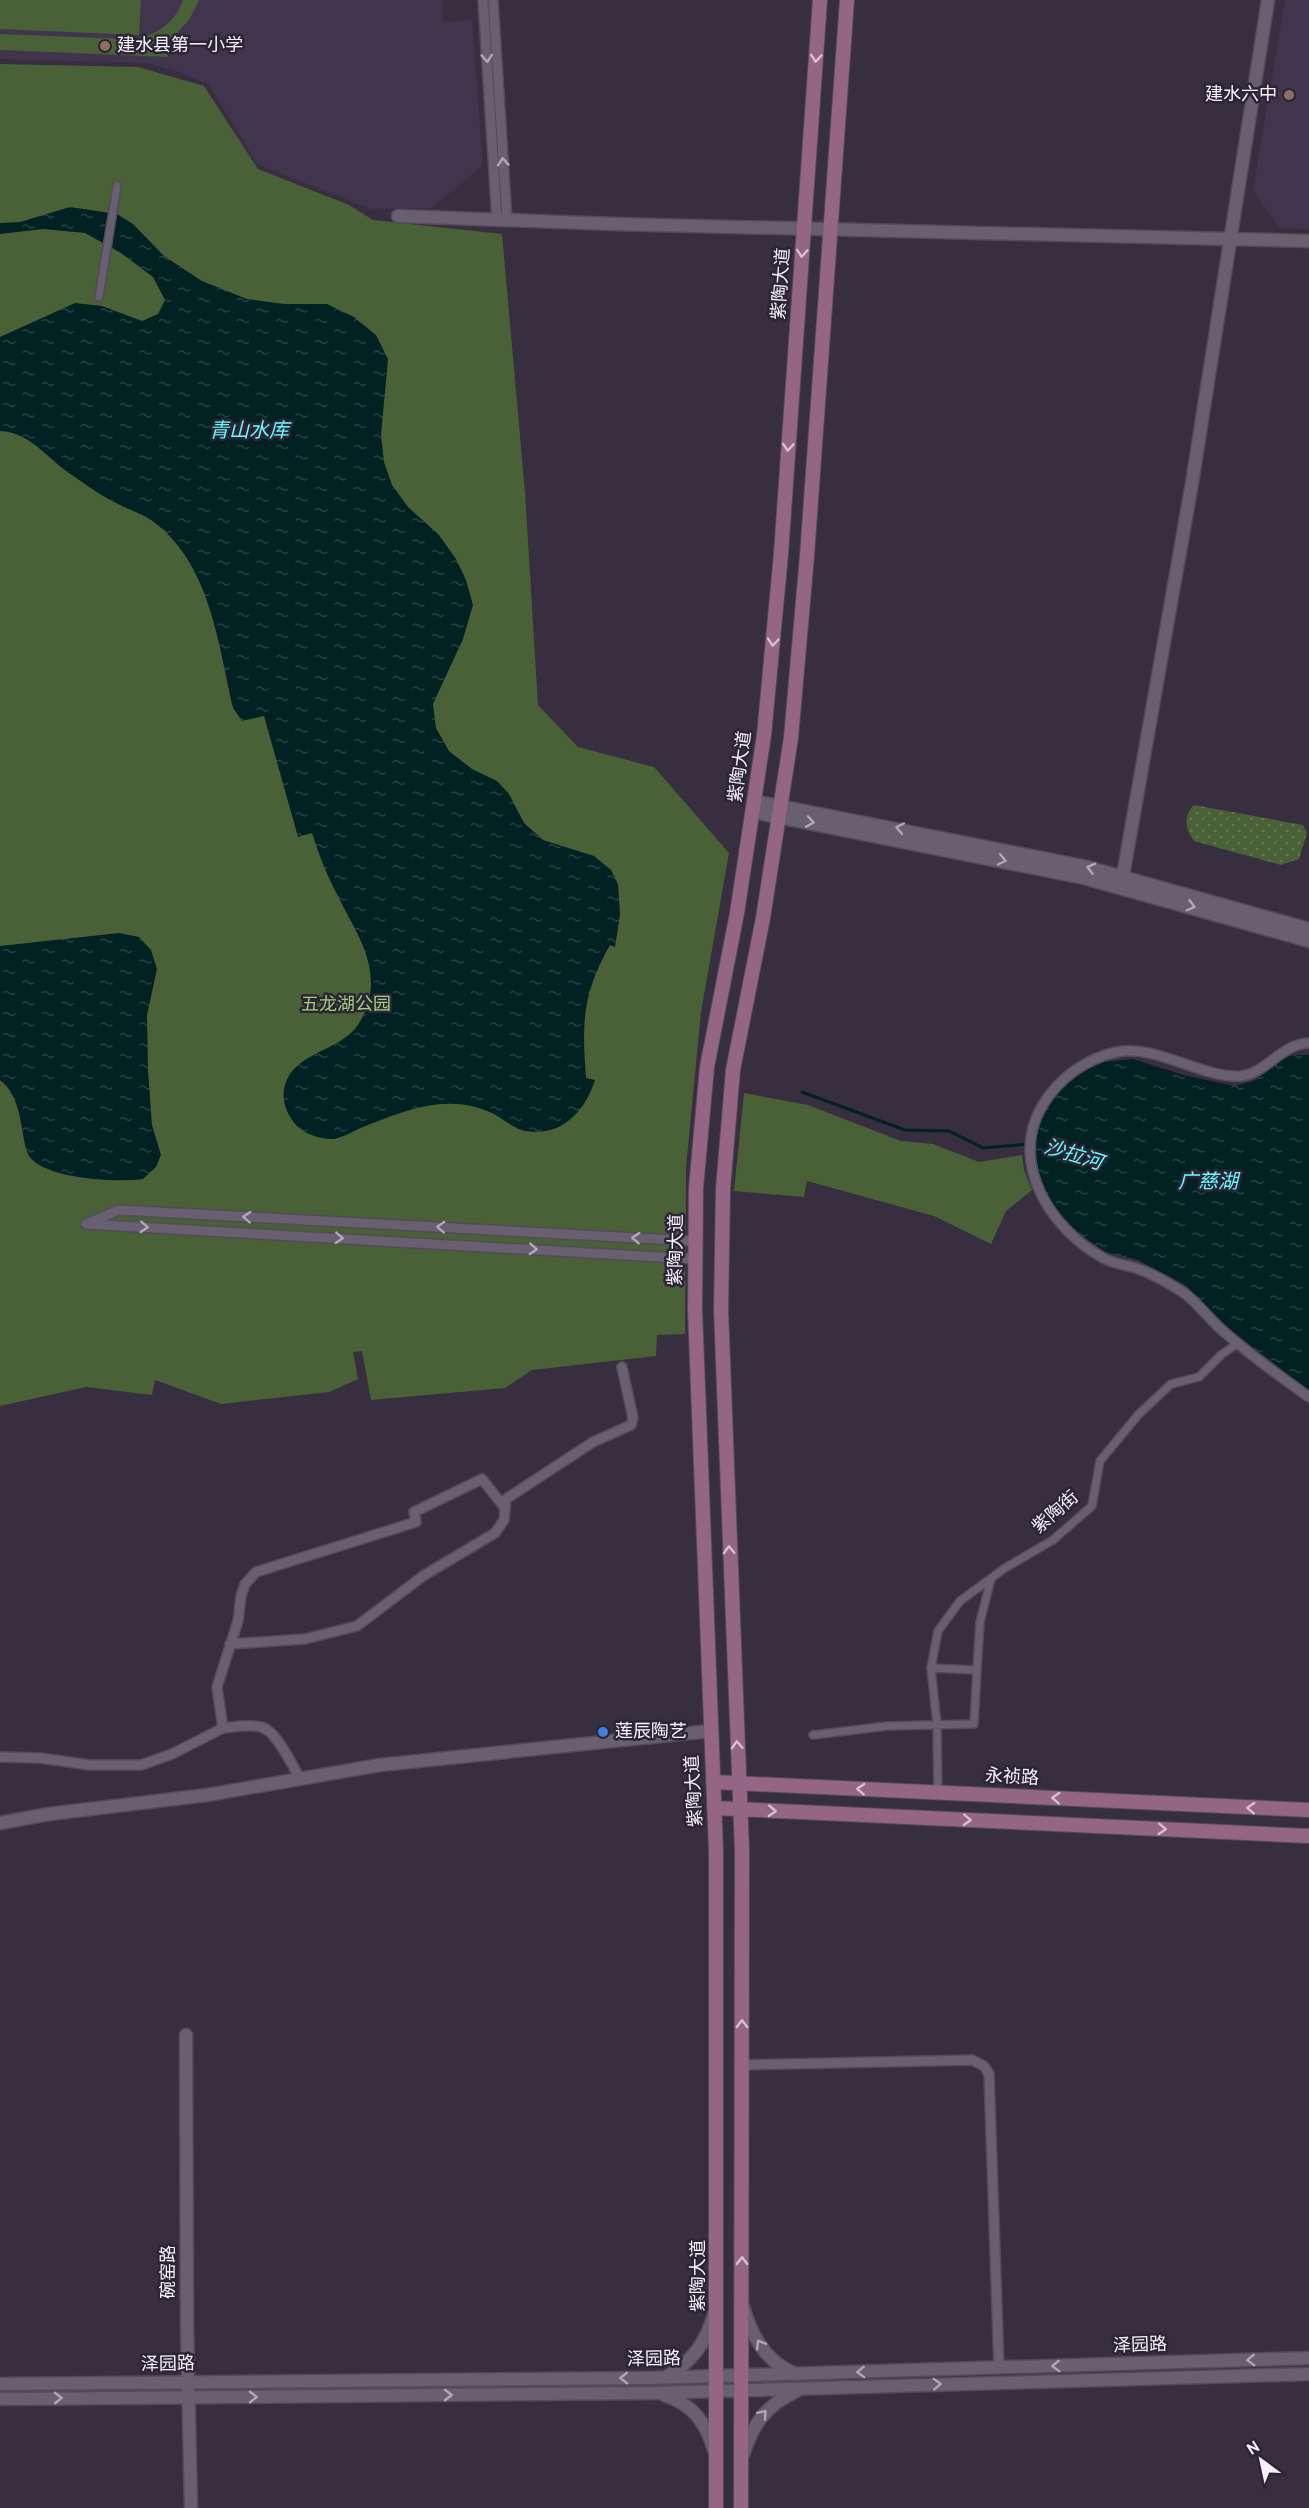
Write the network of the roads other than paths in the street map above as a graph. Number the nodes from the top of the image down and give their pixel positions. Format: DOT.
graph roads {
  1 [pos="483,0"];
  2 [pos="493,0"];
  3 [pos="820,0"];
  4 [pos="847,0"];
  5 [pos="1268,0"];
  6 [pos="117,186"];
  7 [pos="398,216"];
  8 [pos="502,220"];
  9 [pos="804,229"];
  10 [pos="830,230"];
  11 [pos="1230,239"];
  12 [pos="1309,241"];
  13 [pos="99,297"];
  14 [pos="753,807"];
  15 [pos="779,811"];
  16 [pos="1122,882"];
  17 [pos="1309,929"];
  18 [pos="1309,941"];
  19 [pos="1309,1043"];
  20 [pos="694,1241"];
  21 [pos="694,1259"];
  22 [pos="1238,1343"];
  23 [pos="622,1367"];
  24 [pos="1309,1397"];
  25 [pos="505,1508"];
  26 [pos="991,1578"];
  27 [pos="230,1644"];
  28 [pos="931,1668"];
  29 [pos="977,1670"];
  30 [pos="937,1724"];
  31 [pos="222,1728"];
  32 [pos="710,1731"];
  33 [pos="813,1735"];
  34 [pos="0,1757"];
  35 [pos="300,1779"];
  36 [pos="713,1782"];
  37 [pos="739,1784"];
  38 [pos="938,1793"];
  39 [pos="714,1808"];
  40 [pos="740,1809"];
  41 [pos="1309,1810"];
  42 [pos="0,1823"];
  43 [pos="1309,1836"];
  44 [pos="186,2035"];
  45 [pos="742,2064"];
  46 [pos="716,2298"];
  47 [pos="742,2300"];
  48 [pos="1309,2358"];
  49 [pos="999,2368"];
  50 [pos="795,2374"];
  51 [pos="1309,2374"];
  52 [pos="741,2375"];
  53 [pos="716,2376"];
  54 [pos="664,2378"];
  55 [pos="188,2382"];
  56 [pos="0,2384"];
  57 [pos="805,2388"];
  58 [pos="742,2390"];
  59 [pos="716,2391"];
  60 [pos="658,2393"];
  61 [pos="189,2397"];
  62 [pos="0,2399"];
  63 [pos="716,2458"];
  64 [pos="741,2459"];
  65 [pos="191,2508"];
  66 [pos="716,2508"];
  67 [pos="741,2508"];
  1 -- 8 [label="street, one-way"];
  8 -- 2 [label="street, one-way"];
  3 -- 9 [label="main road, 紫陶大道, one-way"];
  4 -- 10 [label="main road"];
  5 -- 11 [label="street"];
  6 -- 13 [label="street"];
  7 -- 8 [label="street"];
  8 -- 9 [label="street"];
  9 -- 10 [label="street"];
  9 -- 14 [label="main road, 紫陶大道, one-way"];
  10 -- 11 [label="street"];
  10 -- 15 [label="main road"];
  11 -- 12 [label="street"];
  11 -- 16 [label="street"];
  14 -- 15 [label="street"];
  14 -- 20 [label="main road, 紫陶大道"];
  15 -- 16 [label="street"];
  37 -- 15 [label="main road, one-way"];
  16 -- 17 [label="street"];
  16 -- 18 [label="street, one-way"];
  19 -- 22 [label="street"];
  20 -- 21 [label="main road, 紫陶大道"];
  20 -- 21 [label="street, one-way"];
  21 -- 32 [label="main road, 紫陶大道"];
  22 -- 24 [label="street"];
  22 -- 26 [label="street, 紫陶街"];
  23 -- 25 [label="street"];
  25 -- 27 [label="street"];
  25 -- 27 [label="street"];
  26 -- 28 [label="street, 紫陶街"];
  26 -- 29 [label="street"];
  27 -- 31 [label="street"];
  28 -- 29 [label="street"];
  28 -- 30 [label="street, 紫陶街"];
  29 -- 30 [label="street"];
  30 -- 33 [label="street"];
  30 -- 38 [label="street, 紫陶街"];
  31 -- 34 [label="street"];
  31 -- 35 [label="street"];
  32 -- 35 [label="street"];
  32 -- 36 [label="main road, 紫陶大道"];
  35 -- 42 [label="street"];
  36 -- 37 [label="main road, 永祯路"];
  36 -- 39 [label="main road, 紫陶大道"];
  38 -- 37 [label="main road, 永祯路, one-way"];
  37 -- 40 [label="main road"];
  41 -- 38 [label="main road, 永祯路, one-way"];
  39 -- 40 [label="main road"];
  39 -- 46 [label="main road, 紫陶大道"];
  40 -- 43 [label="main road, one-way"];
  45 -- 40 [label="main road, one-way"];
  44 -- 55 [label="street, 碗窑路"];
  47 -- 45 [label="main road, one-way"];
  45 -- 49 [label="street"];
  46 -- 53 [label="main road, 紫陶大道"];
  46 -- 54 [label="street"];
  50 -- 47 [label="street, one-way"];
  47 -- 52 [label="main road"];
  48 -- 49 [label="street, 泽园路, one-way"];
  49 -- 50 [label="street, 泽园路, one-way"];
  50 -- 52 [label="street, 泽园路"];
  57 -- 51 [label="street, 泽园路, one-way"];
  52 -- 53 [label="street, 泽园路"];
  52 -- 58 [label="main road"];
  53 -- 54 [label="street, 泽园路"];
  53 -- 59 [label="main road, 紫陶大道"];
  54 -- 55 [label="street, 泽园路, one-way"];
  55 -- 56 [label="street, 泽园路"];
  55 -- 61 [label="street, 碗窑路"];
  57 -- 58 [label="street, 泽园路"];
  64 -- 57 [label="street, one-way"];
  58 -- 59 [label="street, 泽园路"];
  58 -- 64 [label="main road"];
  59 -- 60 [label="street, 泽园路"];
  59 -- 63 [label="main road, 紫陶大道"];
  61 -- 60 [label="street, 泽园路, one-way"];
  60 -- 63 [label="street"];
  62 -- 61 [label="street, 泽园路, one-way"];
  61 -- 65 [label="street, 碗窑路"];
  63 -- 66 [label="main road, 紫陶大道"];
  64 -- 67 [label="main road"];
}
